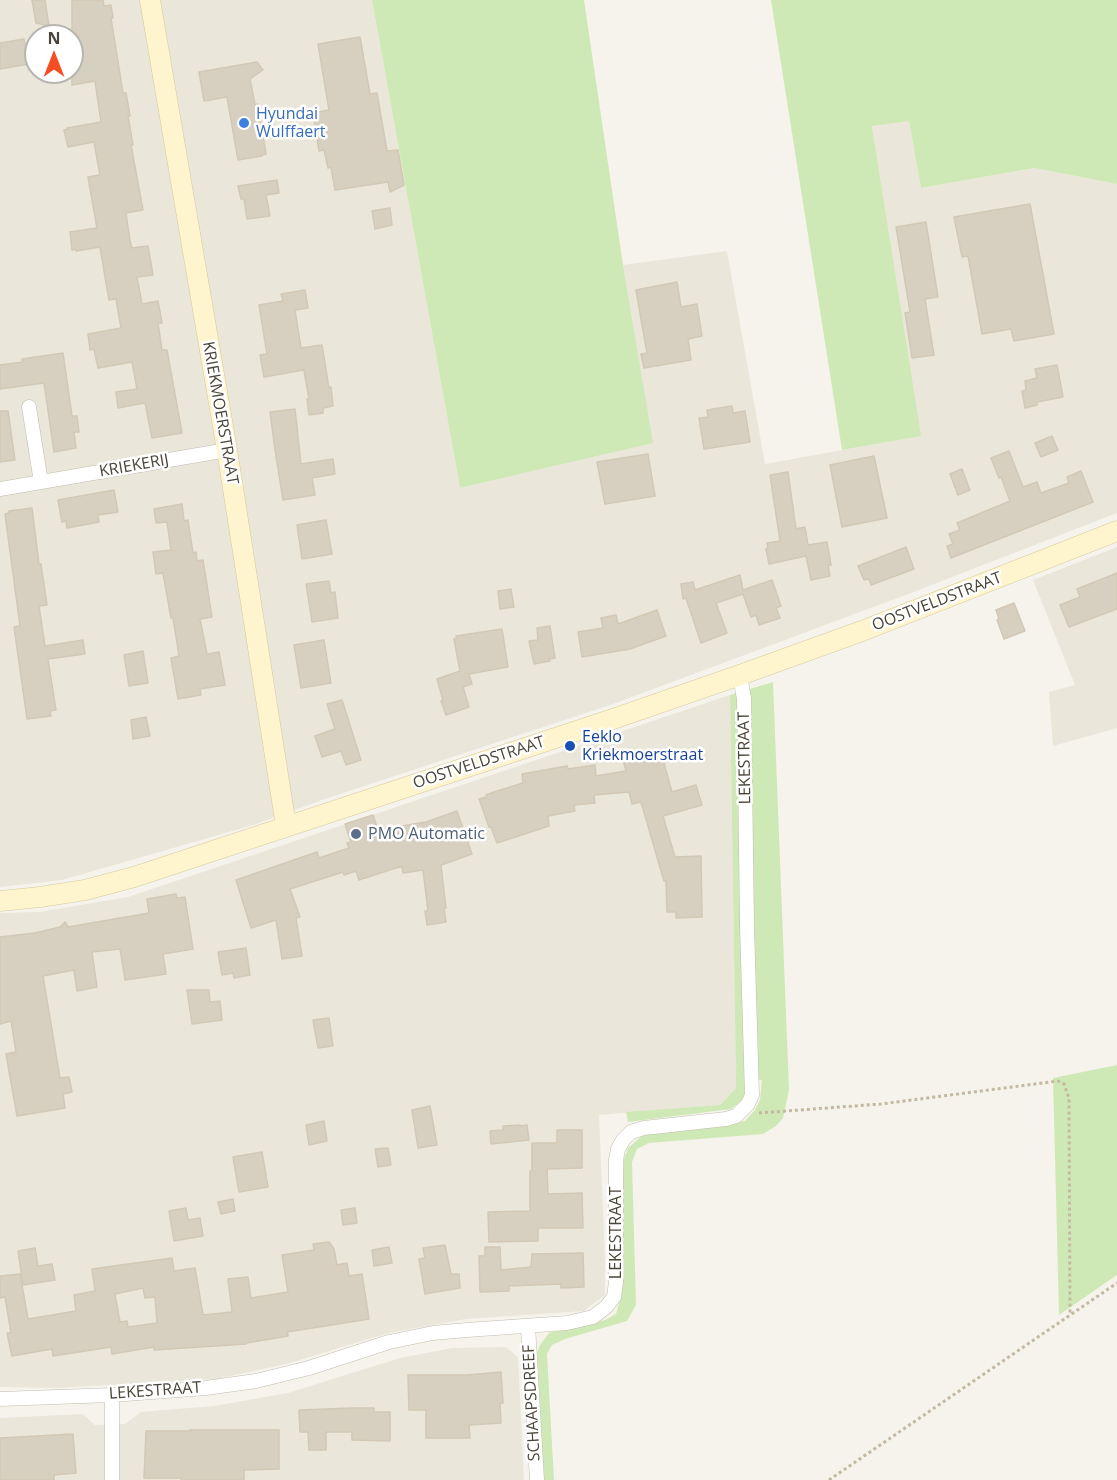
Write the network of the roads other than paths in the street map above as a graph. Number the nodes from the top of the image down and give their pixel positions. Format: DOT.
graph roads {
  1 [pos="150,0"];
  2 [pos="29,407"];
  3 [pos="227,450"];
  4 [pos="41,482"];
  5 [pos="0,489"];
  6 [pos="1117,531"];
  7 [pos="740,675"];
  8 [pos="286,826"];
  9 [pos="0,901"];
  10 [pos="528,1326"];
  11 [pos="112,1395"];
  12 [pos="0,1399"];
  13 [pos="112,1480"];
  14 [pos="537,1480"];
  1 -- 3 [label="street, KRIEKMOERSTRAAT"];
  2 -- 4 [label="street"];
  3 -- 4 [label="street, KRIEKERIJ"];
  3 -- 8 [label="street, KRIEKMOERSTRAAT"];
  4 -- 5 [label="street, KRIEKERIJ"];
  6 -- 7 [label="street, OOSTVELDSTRAAT"];
  7 -- 8 [label="street, OOSTVELDSTRAAT"];
  7 -- 10 [label="street, LEKESTRAAT"];
  8 -- 9 [label="street, OOSTVELDSTRAAT"];
  10 -- 11 [label="street, LEKESTRAAT"];
  10 -- 14 [label="street, SCHAAPSDREEF"];
  11 -- 12 [label="street, LEKESTRAAT"];
  11 -- 13 [label="street"];
}
